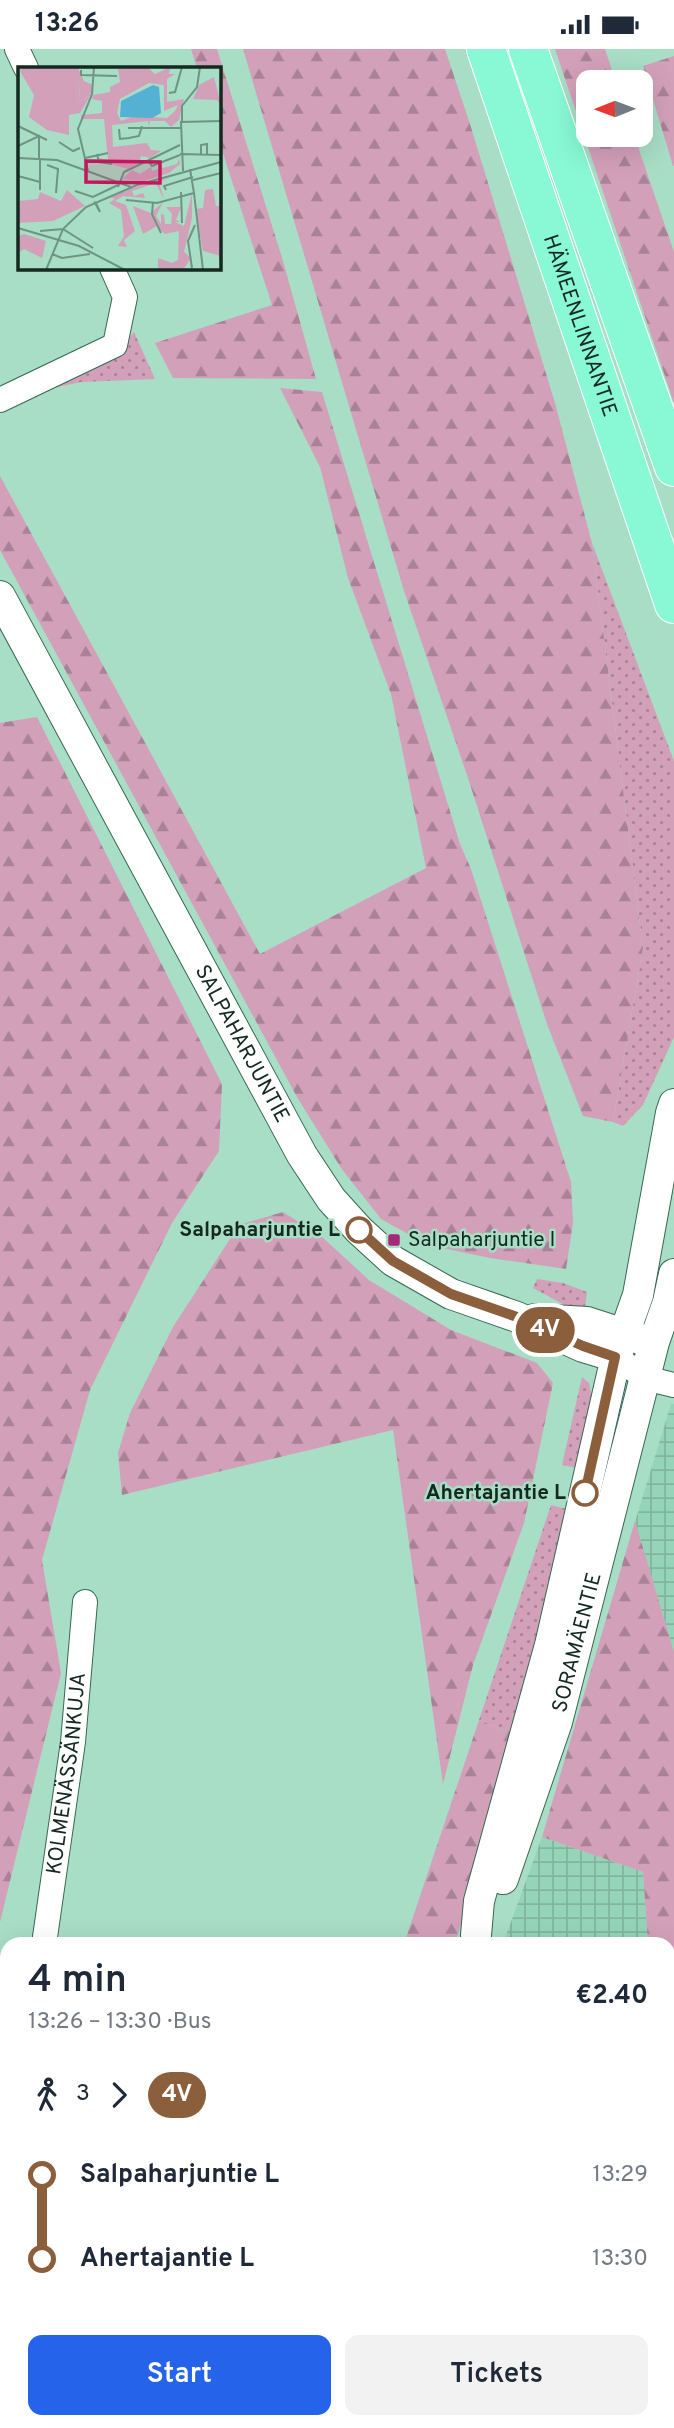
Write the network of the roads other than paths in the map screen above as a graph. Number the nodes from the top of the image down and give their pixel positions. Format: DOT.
graph roads {
  1 [pos="17,49"];
  2 [pos="486,49"];
  3 [pos="528,49"];
  4 [pos="26,67"];
  5 [pos="112,269"];
  6 [pos="0,400"];
  7 [pos="674,467"];
  8 [pos="0,596"];
  9 [pos="674,604"];
  10 [pos="674,1104"];
  11 [pos="674,1274"];
  12 [pos="620,1346"];
  13 [pos="664,1347"];
  14 [pos="645,1378"];
  15 [pos="674,1385"];
  16 [pos="85,1602"];
  17 [pos="45,1937"];
  18 [pos="475,1937"];
  19 [pos="476,1937"];
  1 -- 4 [label="street"];
  2 -- 9 [label="main road, HÄMEENLINNANTIE"];
  3 -- 7 [label="main road, HÄMEENLINNANTIE"];
  5 -- 6 [label="street"];
  8 -- 12 [label="street, SALPAHARJUNTIE"];
  10 -- 12 [label="street, SORAMÄENTIE"];
  11 -- 13 [label="street, SORAMÄENTIE"];
  12 -- 13 [label="street"];
  12 -- 14 [label="street"];
  12 -- 18 [label="street, SORAMÄENTIE"];
  13 -- 14 [label="street, SORAMÄENTIE"];
  14 -- 15 [label="street"];
  14 -- 19 [label="street, SORAMÄENTIE"];
  16 -- 17 [label="street, KOLMENÄSSÄNKUJA"];
}
